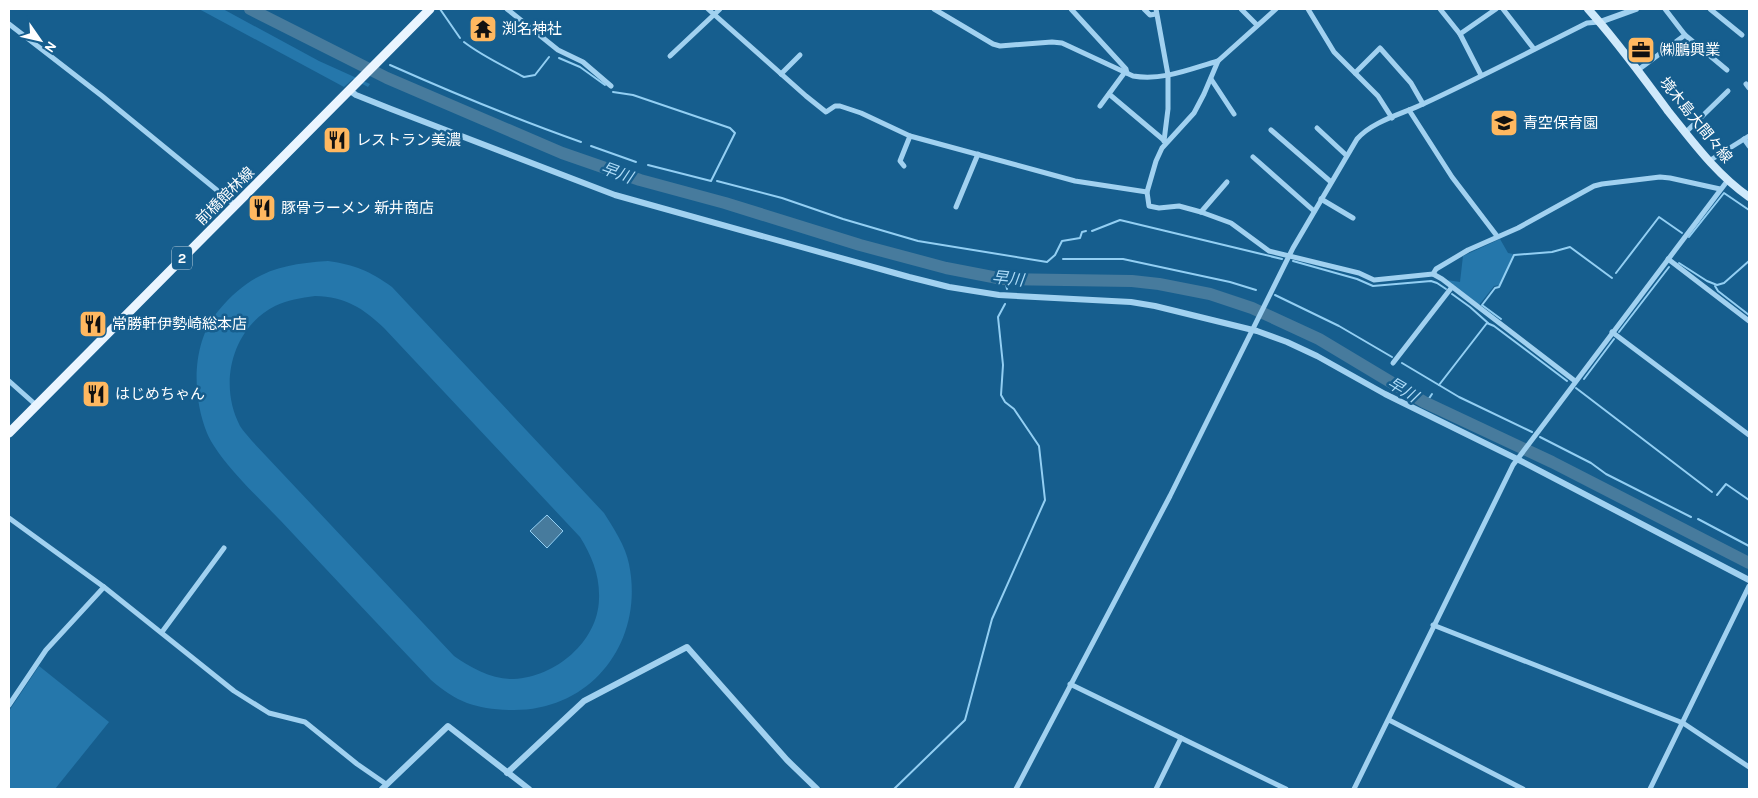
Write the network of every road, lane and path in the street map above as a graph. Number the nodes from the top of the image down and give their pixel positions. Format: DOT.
graph roads {
  1 [pos="430,9"];
  2 [pos="508,9"];
  3 [pos="708,9"];
  4 [pos="720,9"];
  5 [pos="934,9"];
  6 [pos="1071,9"];
  7 [pos="1144,9"];
  8 [pos="1241,9"];
  9 [pos="1276,9"];
  10 [pos="1308,9"];
  11 [pos="1440,9"];
  12 [pos="1496,9"];
  13 [pos="1503,9"];
  14 [pos="1588,9"];
  15 [pos="1636,9"];
  16 [pos="1664,9"];
  17 [pos="1710,9"];
  18 [pos="1156,11"];
  19 [pos="714,14"];
  20 [pos="1600,22"];
  21 [pos="9,24"];
  22 [pos="1257,25"];
  23 [pos="1460,34"];
  24 [pos="1685,35"];
  25 [pos="1742,35"];
  26 [pos="1534,49"];
  27 [pos="800,55"];
  28 [pos="670,56"];
  29 [pos="1218,61"];
  30 [pos="1638,70"];
  31 [pos="1727,70"];
  32 [pos="1126,73"];
  33 [pos="1355,73"];
  34 [pos="780,74"];
  35 [pos="1168,75"];
  36 [pos="1481,75"];
  37 [pos="1211,79"];
  38 [pos="611,86"];
  39 [pos="352,87"];
  40 [pos="1728,91"];
  41 [pos="1109,94"];
  42 [pos="1423,104"];
  43 [pos="1100,106"];
  44 [pos="1409,110"];
  45 [pos="1234,114"];
  46 [pos="1392,118"];
  47 [pos="1316,128"];
  48 [pos="1271,130"];
  49 [pos="1685,133"];
  50 [pos="910,136"];
  51 [pos="1749,136"];
  52 [pos="1744,139"];
  53 [pos="1165,142"];
  54 [pos="1749,146"];
  55 [pos="978,154"];
  56 [pos="1346,156"];
  57 [pos="1253,157"];
  58 [pos="1709,161"];
  59 [pos="904,166"];
  60 [pos="1728,180"];
  61 [pos="1227,182"];
  62 [pos="1331,182"];
  63 [pos="1720,189"];
  64 [pos="1147,192"];
  65 [pos="1748,196"];
  66 [pos="1321,199"];
  67 [pos="235,205"];
  68 [pos="956,207"];
  69 [pos="1314,211"];
  70 [pos="1201,212"];
  71 [pos="1353,218"];
  72 [pos="1497,236"];
  73 [pos="1290,255"];
  74 [pos="1668,259"];
  75 [pos="1433,274"];
  76 [pos="1452,287"];
  77 [pos="1749,321"];
  78 [pos="1252,327"];
  79 [pos="1612,332"];
  80 [pos="1393,363"];
  81 [pos="9,381"];
  82 [pos="1575,381"];
  83 [pos="36,405"];
  84 [pos="9,433"];
  85 [pos="1749,435"];
  86 [pos="1518,458"];
  87 [pos="9,518"];
  88 [pos="224,548"];
  89 [pos="1749,580"];
  90 [pos="1749,586"];
  91 [pos="104,587"];
  92 [pos="1433,625"];
  93 [pos="162,632"];
  94 [pos="1070,684"];
  95 [pos="9,705"];
  96 [pos="1389,720"];
  97 [pos="1683,723"];
  98 [pos="1181,738"];
  99 [pos="1749,767"];
  100 [pos="507,773"];
  101 [pos="1512,782"];
  102 [pos="384,787"];
  103 [pos="529,789"];
  104 [pos="817,789"];
  105 [pos="1016,789"];
  106 [pos="1156,789"];
  107 [pos="1286,789"];
  108 [pos="1354,789"];
  109 [pos="1509,789"];
  110 [pos="1523,789"];
  111 [pos="1650,789"];
  1 -- 39 [label="main road, 2"];
  2 -- 38 [label="street"];
  3 -- 19 [label="street"];
  4 -- 19 [label="street"];
  5 -- 32 [label="street"];
  6 -- 32 [label="street"];
  7 -- 18 [label="street"];
  8 -- 22 [label="street"];
  9 -- 22 [label="street"];
  10 -- 33 [label="street"];
  11 -- 23 [label="street"];
  12 -- 23 [label="street"];
  13 -- 26 [label="street"];
  14 -- 20 [label="main road, 境木島大間々線"];
  15 -- 20 [label="street"];
  16 -- 24 [label="street"];
  17 -- 25 [label="street"];
  18 -- 35 [label="street"];
  19 -- 28 [label="street"];
  19 -- 34 [label="street"];
  20 -- 26 [label="street"];
  20 -- 30 [label="main road, 境木島大間々線"];
  21 -- 67 [label="street"];
  22 -- 29 [label="street"];
  23 -- 36 [label="street"];
  24 -- 30 [label="street"];
  24 -- 31 [label="street"];
  26 -- 36 [label="street"];
  27 -- 34 [label="street"];
  29 -- 35 [label="street"];
  29 -- 37 [label="street"];
  30 -- 49 [label="main road, 境木島大間々線"];
  32 -- 35 [label="street"];
  32 -- 41 [label="street"];
  33 -- 42 [label="street"];
  33 -- 46 [label="street"];
  34 -- 50 [label="street"];
  35 -- 53 [label="street"];
  36 -- 42 [label="street"];
  37 -- 45 [label="street"];
  37 -- 53 [label="street"];
  39 -- 67 [label="main road, 前橋館林線 / 2"];
  39 -- 78 [label="street"];
  40 -- 49 [label="street"];
  41 -- 43 [label="street"];
  41 -- 53 [label="street"];
  42 -- 44 [label="street"];
  44 -- 46 [label="street"];
  44 -- 72 [label="street"];
  46 -- 56 [label="street"];
  47 -- 56 [label="street"];
  48 -- 62 [label="street"];
  49 -- 58 [label="main road, 境木島大間々線"];
  50 -- 55 [label="street"];
  50 -- 59 [label="street"];
  51 -- 52 [label="street"];
  52 -- 54 [label="street"];
  52 -- 58 [label="street"];
  53 -- 64 [label="street"];
  55 -- 64 [label="street"];
  55 -- 68 [label="street"];
  56 -- 62 [label="street"];
  57 -- 69 [label="street"];
  58 -- 60 [label="main road, 境木島大間々線"];
  60 -- 63 [label="street"];
  60 -- 65 [label="main road, 境木島大間々線"];
  61 -- 70 [label="street"];
  62 -- 66 [label="street"];
  63 -- 72 [label="street"];
  63 -- 74 [label="street"];
  64 -- 70 [label="street"];
  66 -- 69 [label="street"];
  66 -- 71 [label="street"];
  67 -- 83 [label="main road, 前橋館林線 / 2"];
  69 -- 73 [label="street"];
  70 -- 73 [label="street"];
  72 -- 75 [label="street"];
  73 -- 75 [label="street"];
  73 -- 78 [label="street"];
  74 -- 77 [label="street"];
  74 -- 79 [label="street"];
  75 -- 76 [label="street"];
  76 -- 80 [label="street"];
  76 -- 82 [label="street"];
  78 -- 86 [label="street"];
  78 -- 94 [label="street"];
  79 -- 82 [label="street"];
  79 -- 85 [label="street"];
  81 -- 83 [label="street"];
  82 -- 86 [label="street"];
  83 -- 84 [label="main road, 前橋館林線 / 2"];
  86 -- 89 [label="street"];
  86 -- 92 [label="street"];
  87 -- 91 [label="street"];
  88 -- 93 [label="street"];
  90 -- 97 [label="street"];
  91 -- 93 [label="street"];
  91 -- 95 [label="street"];
  92 -- 96 [label="street"];
  92 -- 97 [label="street"];
  93 -- 102 [label="street"];
  94 -- 98 [label="street"];
  94 -- 105 [label="street"];
  96 -- 101 [label="street"];
  96 -- 108 [label="street"];
  97 -- 99 [label="street"];
  97 -- 111 [label="street"];
  98 -- 106 [label="street"];
  98 -- 107 [label="street"];
  100 -- 102 [label="street"];
  100 -- 103 [label="street"];
  100 -- 104 [label="street"];
  101 -- 109 [label="street"];
  101 -- 110 [label="street"];
}
